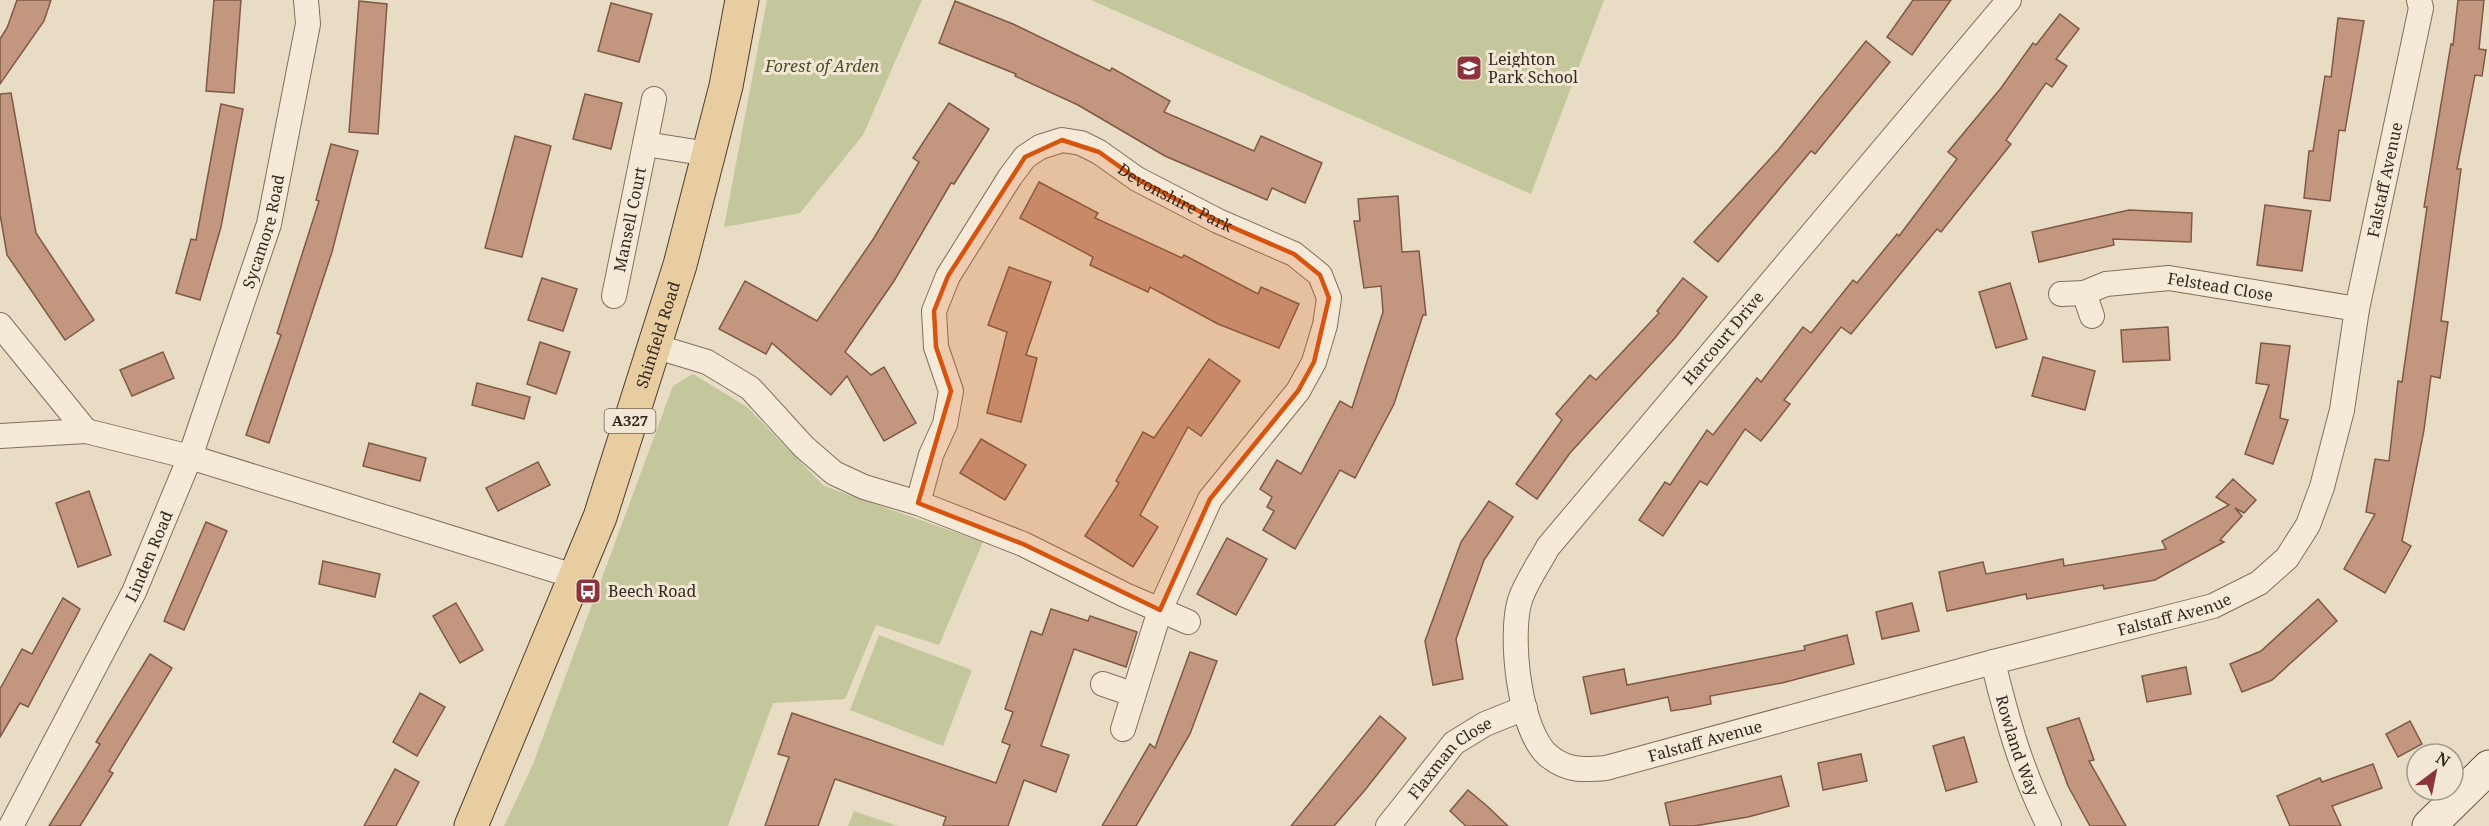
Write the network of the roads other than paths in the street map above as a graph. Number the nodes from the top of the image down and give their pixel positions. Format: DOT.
graph roads {
  1 [pos="306,0"];
  2 [pos="742,0"];
  3 [pos="2009,0"];
  4 [pos="2419,0"];
  5 [pos="654,99"];
  6 [pos="645,144"];
  7 [pos="709,154"];
  8 [pos="614,296"];
  9 [pos="2357,309"];
  10 [pos="2091,316"];
  11 [pos="1,329"];
  12 [pos="654,346"];
  13 [pos="86,431"];
  14 [pos="0,436"];
  15 [pos="190,457"];
  16 [pos="918,503"];
  17 [pos="577,577"];
  18 [pos="1160,610"];
  19 [pos="1188,622"];
  20 [pos="1993,662"];
  21 [pos="1103,684"];
  22 [pos="1132,694"];
  23 [pos="1525,708"];
  24 [pos="1123,729"];
  25 [pos="2489,767"];
  26 [pos="11,826"];
  27 [pos="471,826"];
  28 [pos="1388,826"];
  29 [pos="2049,826"];
  30 [pos="2429,826"];
  1 -- 15 [label="street, Sycamore Road"];
  2 -- 7 [label="main road, Shinfield Road / A327"];
  3 -- 23 [label="street, Harcourt Drive"];
  4 -- 9 [label="street, Falstaff Avenue"];
  5 -- 6 [label="street, Mansell Court"];
  6 -- 7 [label="street, Mansell Court"];
  6 -- 8 [label="street, Mansell Court"];
  7 -- 12 [label="main road, Shinfield Road / A327"];
  9 -- 10 [label="street, Felstead Close"];
  9 -- 20 [label="street, Falstaff Avenue"];
  11 -- 13 [label="street"];
  12 -- 16 [label="street"];
  12 -- 17 [label="main road, Shinfield Road / A327"];
  13 -- 14 [label="street"];
  13 -- 15 [label="street"];
  15 -- 17 [label="street"];
  15 -- 26 [label="street, Linden Road"];
  16 -- 18 [label="street"];
  16 -- 18 [label="street, Devonshire Park"];
  17 -- 27 [label="main road, Shinfield Road / A327"];
  18 -- 19 [label="street"];
  18 -- 22 [label="street, Devonshire Park"];
  20 -- 23 [label="street, Falstaff Avenue"];
  20 -- 29 [label="street, Rowland Way"];
  21 -- 22 [label="street"];
  22 -- 24 [label="street, Devonshire Park"];
  23 -- 28 [label="street, Flaxman Close"];
  25 -- 30 [label="main road"];
}
